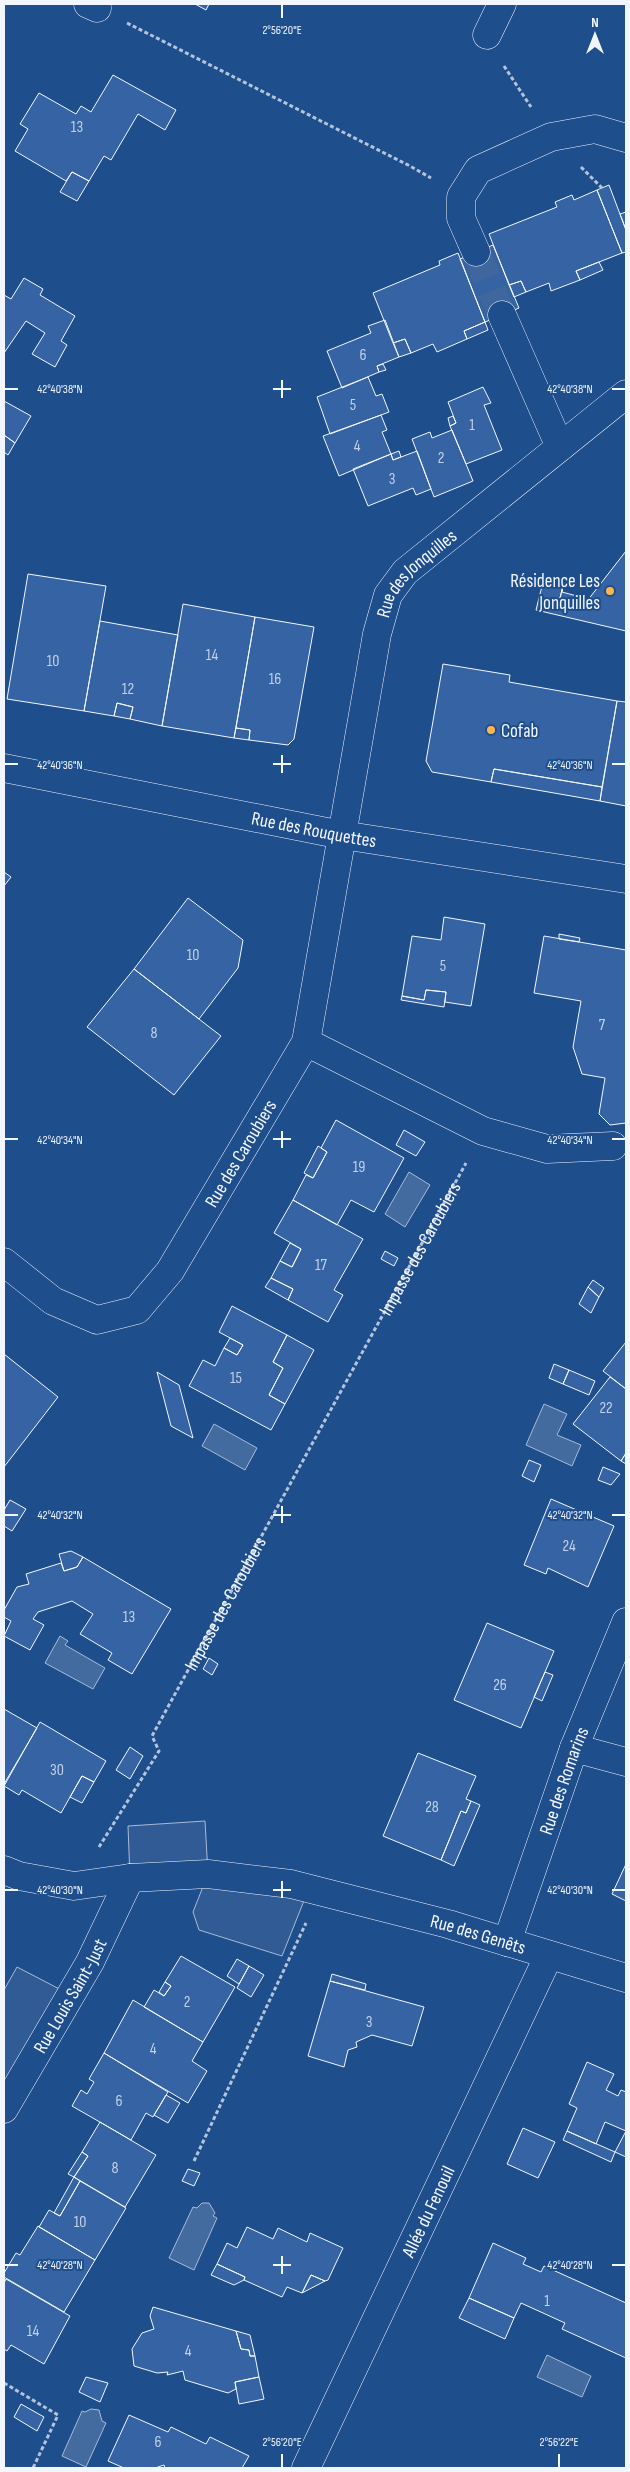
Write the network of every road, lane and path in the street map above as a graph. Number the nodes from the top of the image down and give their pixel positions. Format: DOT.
graph roads {
  1 [pos="502,4"];
  2 [pos="93,6"];
  3 [pos="486,35"];
  4 [pos="500,59"];
  5 [pos="551,137"];
  6 [pos="626,138"];
  7 [pos="410,166"];
  8 [pos="476,252"];
  9 [pos="502,315"];
  10 [pos="626,394"];
  11 [pos="560,447"];
  12 [pos="4,768"];
  13 [pos="342,835"];
  14 [pos="626,879"];
  15 [pos="306,1042"];
  16 [pos="483,1131"];
  17 [pos="613,1146"];
  18 [pos="4,1262"];
  19 [pos="626,1622"];
  20 [pos="574,1748"];
  21 [pos="626,1762"];
  22 [pos="4,1870"];
  23 [pos="130,1878"];
  24 [pos="74,1886"];
  25 [pos="325,1892"];
  26 [pos="508,1942"];
  27 [pos="549,1954"];
  28 [pos="626,1978"];
  29 [pos="4,2109"];
  30 [pos="194,2160"];
  31 [pos="4,2384"];
  32 [pos="33,2468"];
  33 [pos="306,2468"];
  1 -- 3 [label="street"];
  2 -- 7 [label="path"];
  4 -- 5 [label="path"];
  5 -- 6 [label="street"];
  5 -- 8 [label="street"];
  9 -- 11 [label="street"];
  10 -- 11 [label="street, Rue des Jonquilles"];
  11 -- 13 [label="street, Rue des Jonquilles"];
  12 -- 13 [label="street, Rue des Rouquettes"];
  13 -- 14 [label="street, Rue des Rouquettes"];
  13 -- 15 [label="street, Rue des Caroubiers"];
  15 -- 16 [label="street"];
  15 -- 18 [label="street, Rue des Caroubiers"];
  16 -- 17 [label="street"];
  16 -- 24 [label="path, Impasse des Caroubiers"];
  19 -- 20 [label="street, Rue des Romarins"];
  20 -- 21 [label="street"];
  20 -- 26 [label="street, Rue des Romarins"];
  22 -- 24 [label="street, Rue des Genêts"];
  23 -- 24 [label="street, Rue des Genêts"];
  23 -- 25 [label="street, Rue des Genêts"];
  23 -- 29 [label="street, Rue Louis Saint-Just"];
  25 -- 26 [label="street, Rue des Genêts"];
  25 -- 30 [label="path"];
  26 -- 27 [label="street, Rue des Genêts"];
  27 -- 28 [label="street, Rue des Genêts"];
  27 -- 33 [label="street, Allée du Fenouil"];
  31 -- 32 [label="path"];
}
